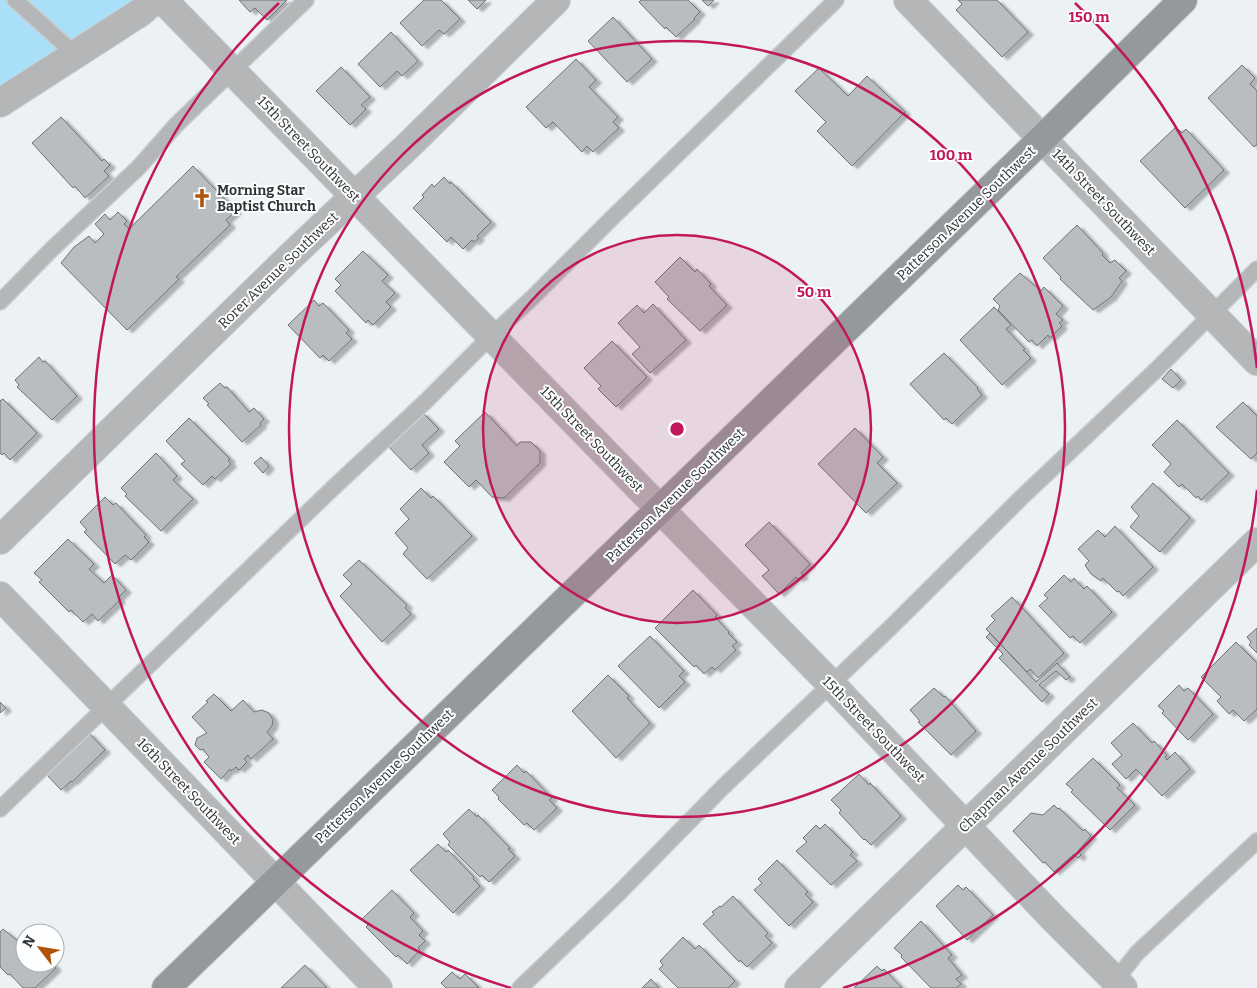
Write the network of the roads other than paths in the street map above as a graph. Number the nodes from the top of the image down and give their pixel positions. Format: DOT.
graph roads {
  1 [pos="15,0"];
  2 [pos="154,0"];
  3 [pos="163,0"];
  4 [pos="306,0"];
  5 [pos="556,0"];
  6 [pos="836,0"];
  7 [pos="908,0"];
  8 [pos="1183,0"];
  9 [pos="76,54"];
  10 [pos="232,71"];
  11 [pos="0,103"];
  12 [pos="1043,138"];
  13 [pos="355,196"];
  14 [pos="1257,270"];
  15 [pos="0,302"];
  16 [pos="1212,314"];
  17 [pos="491,336"];
  18 [pos="1257,360"];
  19 [pos="661,509"];
  20 [pos="0,540"];
  21 [pos="1257,542"];
  22 [pos="0,596"];
  23 [pos="831,684"];
  24 [pos="107,706"];
  25 [pos="0,809"];
  26 [pos="966,826"];
  27 [pos="1257,840"];
  28 [pos="276,881"];
  29 [pos="1116,986"];
  30 [pos="166,988"];
  31 [pos="378,988"];
  32 [pos="520,988"];
  33 [pos="800,988"];
  1 -- 9 [label="lane"];
  2 -- 9 [label="street"];
  3 -- 10 [label="street, 15th Street Southwest"];
  4 -- 10 [label="lane"];
  5 -- 13 [label="street, Rorer Avenue Southwest"];
  6 -- 17 [label="lane"];
  7 -- 12 [label="street, 14th Street Southwest"];
  8 -- 12 [label="main road, Patterson Avenue Southwest"];
  9 -- 11 [label="street"];
  10 -- 13 [label="street, 15th Street Southwest"];
  10 -- 15 [label="lane"];
  12 -- 16 [label="street, 14th Street Southwest"];
  12 -- 19 [label="main road, Patterson Avenue Southwest"];
  13 -- 17 [label="street, 15th Street Southwest"];
  13 -- 20 [label="street, Rorer Avenue Southwest"];
  14 -- 16 [label="lane"];
  16 -- 18 [label="street, 14th Street Southwest"];
  16 -- 23 [label="lane"];
  17 -- 19 [label="street, 15th Street Southwest"];
  17 -- 24 [label="lane"];
  19 -- 23 [label="street, 15th Street Southwest"];
  19 -- 28 [label="main road, Patterson Avenue Southwest"];
  21 -- 26 [label="street, Chapman Avenue Southwest"];
  22 -- 24 [label="street, 16th Street Southwest"];
  23 -- 26 [label="street, 15th Street Southwest"];
  23 -- 32 [label="lane"];
  24 -- 25 [label="lane"];
  24 -- 28 [label="street, 16th Street Southwest"];
  26 -- 29 [label="street, 15th Street Southwest"];
  26 -- 33 [label="street, Chapman Avenue Southwest"];
  27 -- 29 [label="lane"];
  28 -- 30 [label="main road, Patterson Avenue Southwest"];
  28 -- 31 [label="street, 16th Street Southwest"];
}
